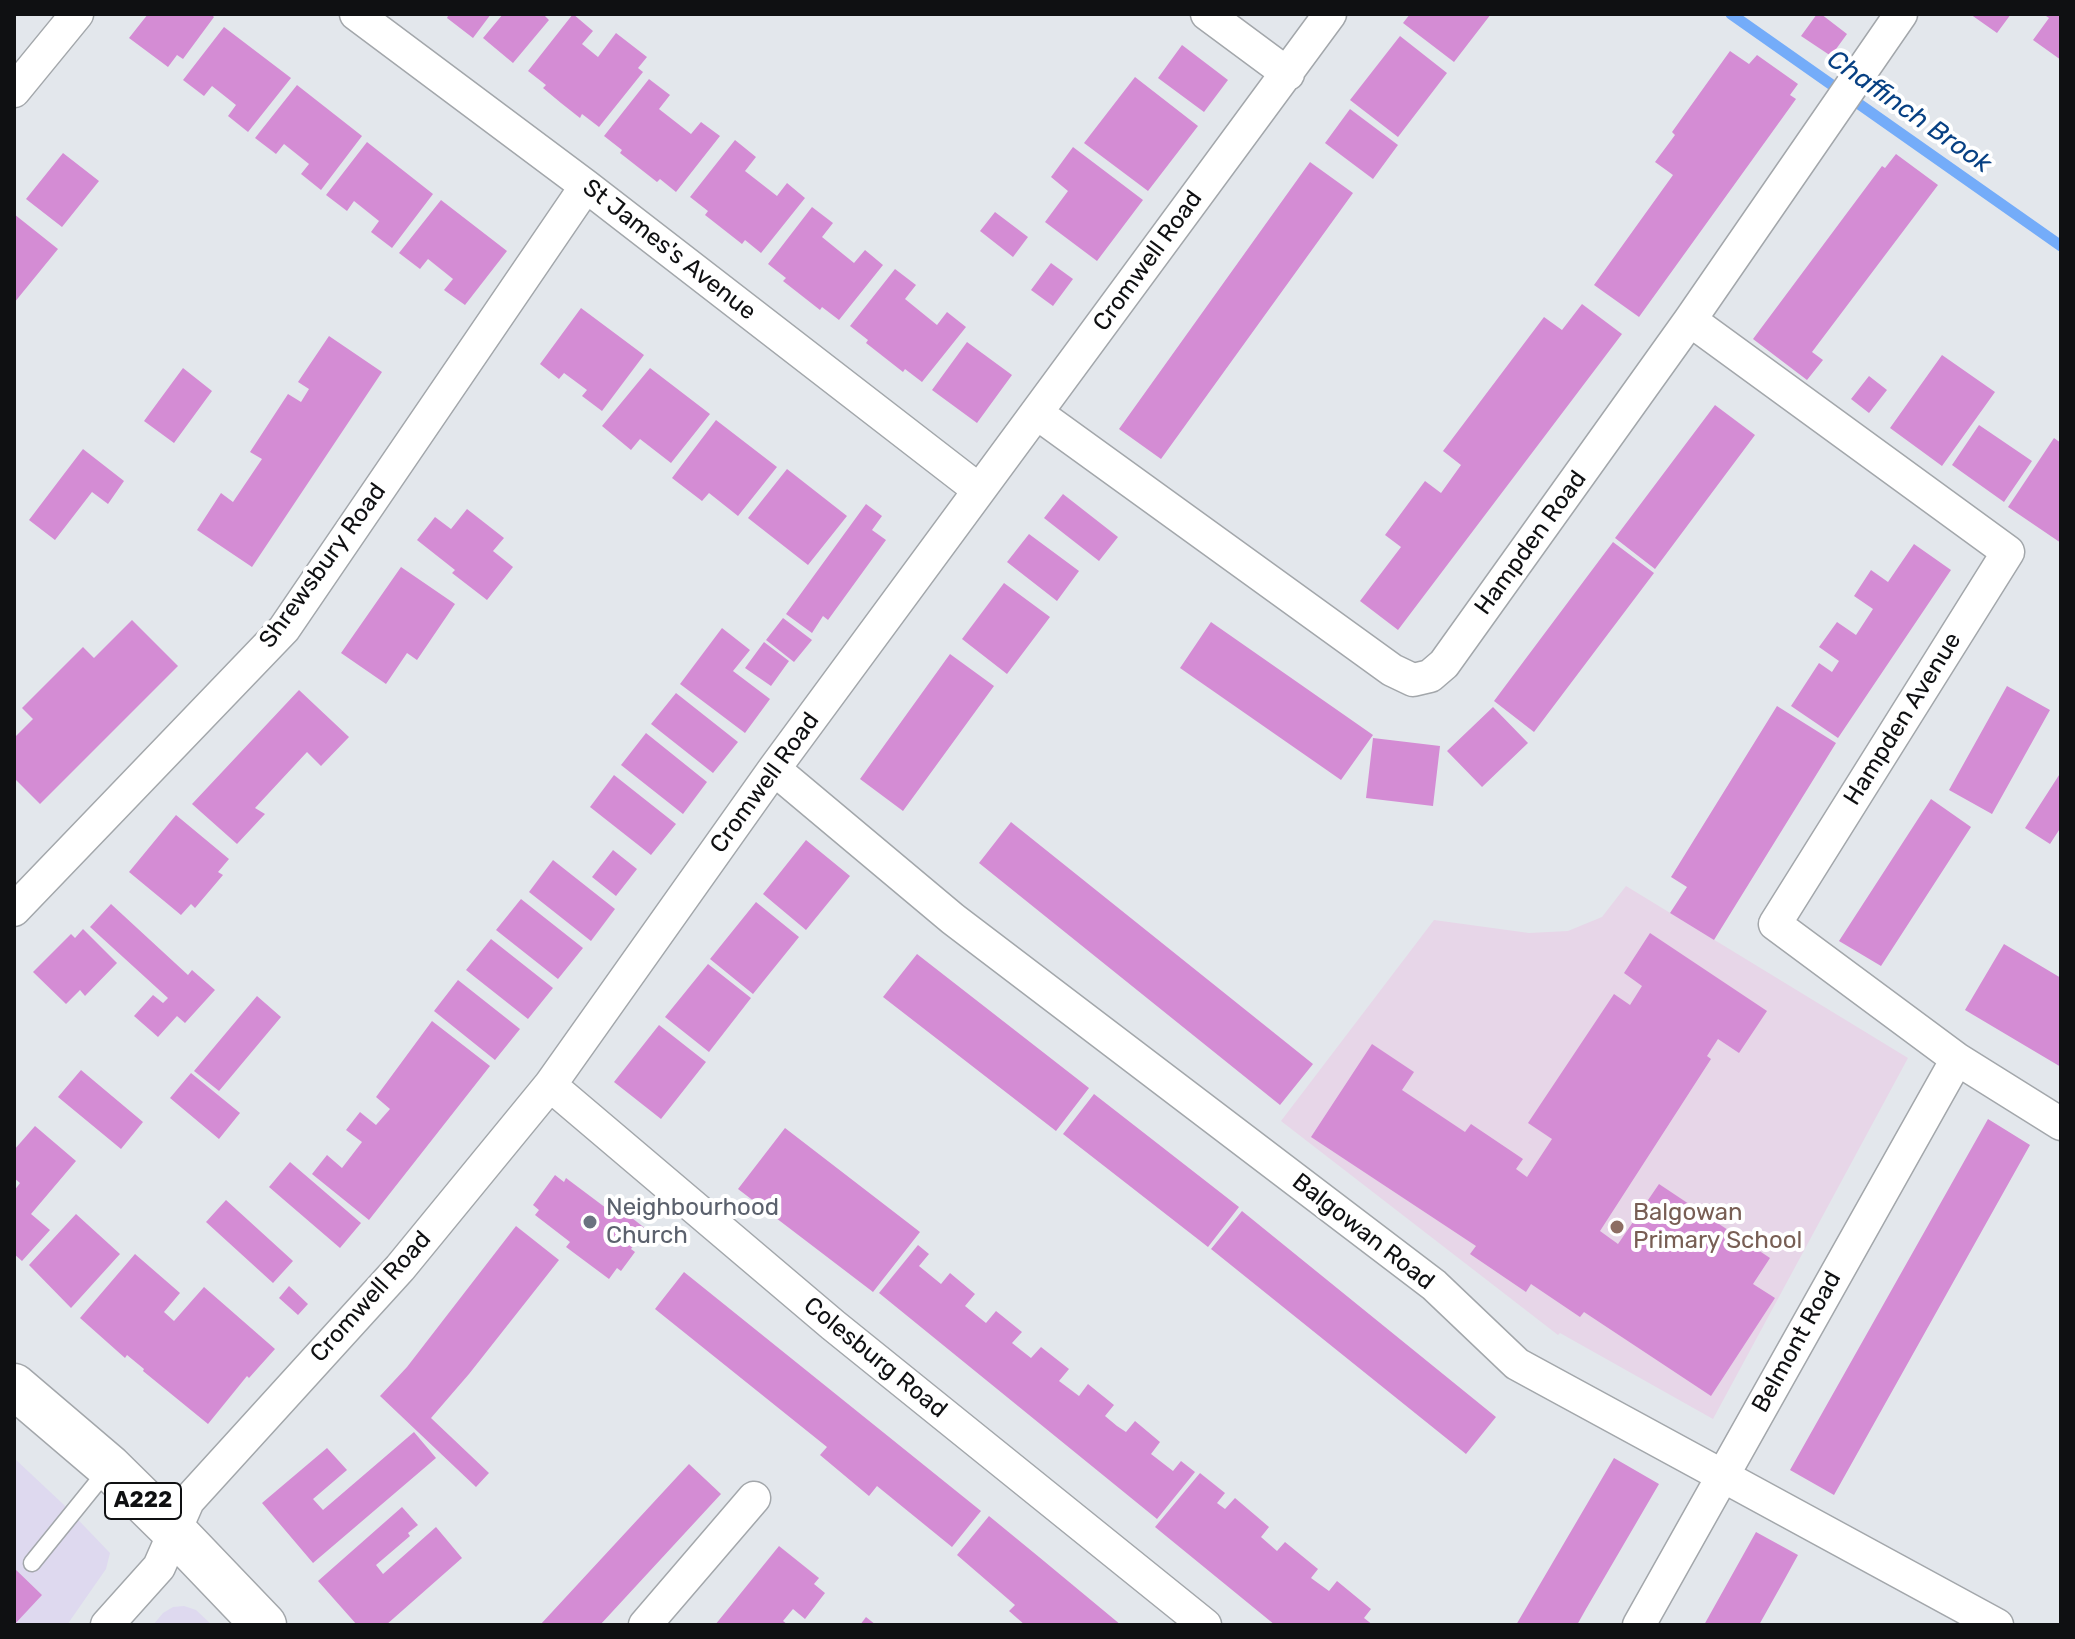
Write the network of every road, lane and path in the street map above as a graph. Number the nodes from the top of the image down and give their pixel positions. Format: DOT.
graph roads {
  1 [pos="77,14"];
  2 [pos="356,14"];
  3 [pos="1207,14"];
  4 [pos="1330,14"];
  5 [pos="1901,14"];
  6 [pos="1288,74"];
  7 [pos="14,91"];
  8 [pos="586,186"];
  9 [pos="1690,320"];
  10 [pos="1038,414"];
  11 [pos="979,490"];
  12 [pos="774,769"];
  13 [pos="14,910"];
  14 [pos="1957,1059"];
  15 [pos="550,1085"];
  16 [pos="2061,1124"];
  17 [pos="14,1386"];
  18 [pos="109,1467"];
  19 [pos="1722,1475"];
  20 [pos="754,1498"];
  21 [pos="173,1530"];
  22 [pos="32,1563"];
  23 [pos="107,1625"];
  24 [pos="264,1625"];
  25 [pos="645,1625"];
  26 [pos="1205,1625"];
  27 [pos="1639,1625"];
  28 [pos="1997,1625"];
  1 -- 7 [label="street"];
  2 -- 8 [label="street, St James's Avenue"];
  3 -- 6 [label="street"];
  4 -- 6 [label="street, Cromwell Road"];
  5 -- 9 [label="street, Hampden Road"];
  6 -- 10 [label="street, Cromwell Road"];
  8 -- 11 [label="street, St James's Avenue"];
  8 -- 13 [label="street, Shrewsbury Road"];
  9 -- 10 [label="street, Hampden Road"];
  9 -- 14 [label="street, Hampden Avenue"];
  10 -- 11 [label="street, Cromwell Road"];
  11 -- 12 [label="street, Cromwell Road"];
  12 -- 15 [label="street, Cromwell Road"];
  12 -- 19 [label="street, Balgowan Road"];
  14 -- 16 [label="street, Hampden Avenue"];
  14 -- 19 [label="street, Belmont Road"];
  15 -- 21 [label="street, Cromwell Road"];
  15 -- 26 [label="street, Colesburg Road"];
  17 -- 18 [label="main road, A222"];
  18 -- 21 [label="main road, A222"];
  18 -- 22 [label="lane"];
  19 -- 27 [label="street, Belmont Road"];
  19 -- 28 [label="street, Balgowan Road"];
  20 -- 25 [label="street"];
  21 -- 23 [label="street, Cromwell Road"];
  21 -- 24 [label="main road, A222"];
}
